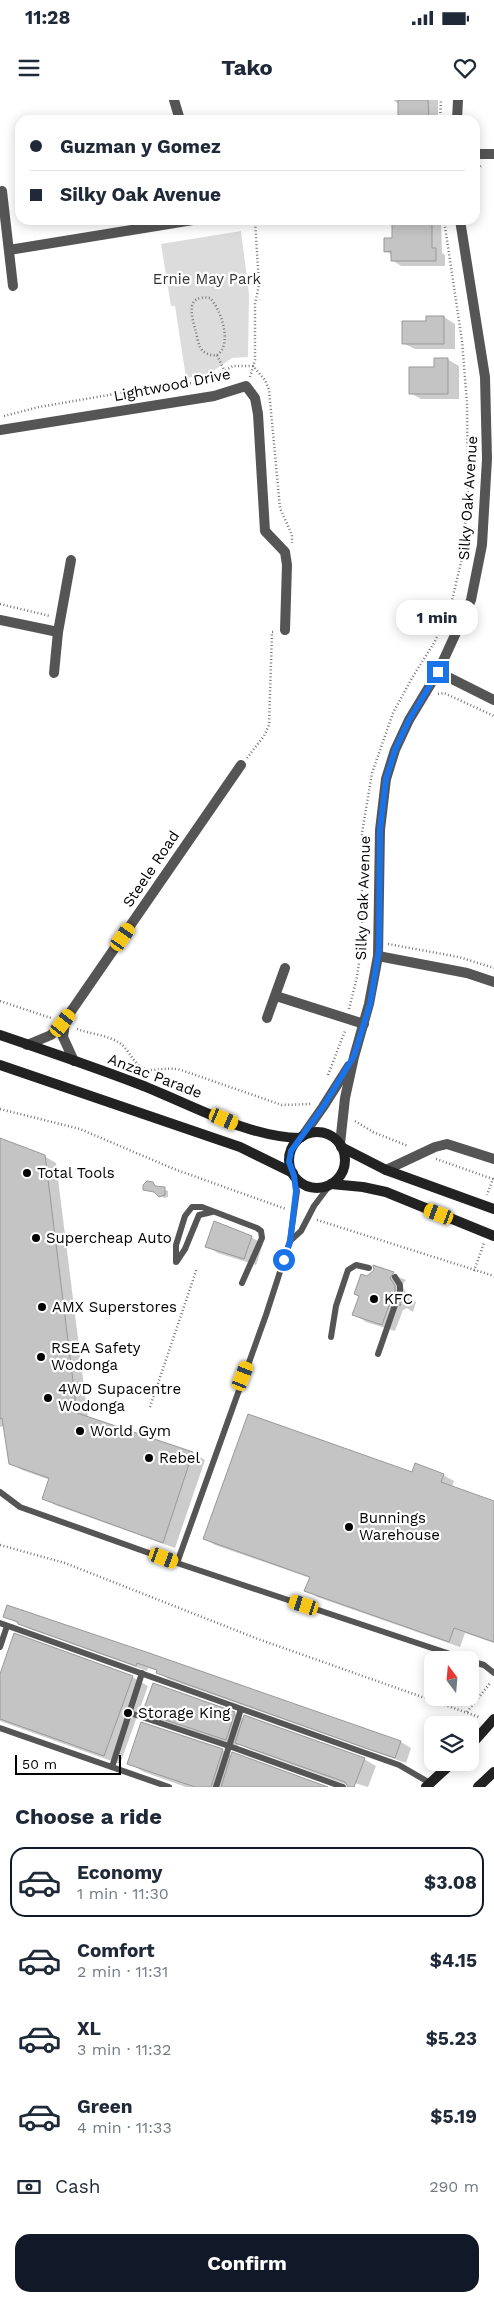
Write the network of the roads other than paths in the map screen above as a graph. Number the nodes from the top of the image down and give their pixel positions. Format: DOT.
graph roads {
  1 [pos="174,100"];
  2 [pos="458,100"];
  3 [pos="178,115"];
  4 [pos="457,115"];
  5 [pos="480,154"];
  6 [pos="494,154"];
  7 [pos="2,191"];
  8 [pos="163,225"];
  9 [pos="461,225"];
  10 [pos="9,250"];
  11 [pos="13,286"];
  12 [pos="0,430"];
  13 [pos="71,560"];
  14 [pos="0,620"];
  15 [pos="285,630"];
  16 [pos="58,632"];
  17 [pos="438,672"];
  18 [pos="54,673"];
  19 [pos="494,700"];
  20 [pos="241,765"];
  21 [pos="378,956"];
  22 [pos="286,968"];
  23 [pos="494,982"];
  24 [pos="276,996"];
  25 [pos="267,1018"];
  26 [pos="66,1021"];
  27 [pos="364,1024"];
  28 [pos="0,1035"];
  29 [pos="27,1044"];
  30 [pos="354,1056"];
  31 [pos="74,1061"];
  32 [pos="0,1065"];
  33 [pos="301,1138"];
  34 [pos="341,1146"];
  35 [pos="494,1159"];
  36 [pos="386,1170"];
  37 [pos="294,1174"];
  38 [pos="330,1185"];
  39 [pos="489,1207"];
  40 [pos="215,1212"];
  41 [pos="491,1235"];
  42 [pos="290,1242"];
  43 [pos="369,1268"];
  44 [pos="395,1277"];
  45 [pos="242,1282"];
  46 [pos="400,1291"];
  47 [pos="395,1305"];
  48 [pos="331,1337"];
  49 [pos="378,1354"];
  50 [pos="0,1492"];
  51 [pos="177,1562"];
  52 [pos="4,1624"];
  53 [pos="0,1647"];
  54 [pos="442,1651"];
  55 [pos="479,1663"];
  56 [pos="142,1673"];
  57 [pos="494,1673"];
  58 [pos="241,1709"];
  59 [pos="130,1713"];
  60 [pos="491,1722"];
  61 [pos="0,1728"];
  62 [pos="479,1736"];
  63 [pos="229,1746"];
  64 [pos="112,1767"];
  65 [pos="443,1771"];
  66 [pos="493,1775"];
  67 [pos="428,1785"];
  68 [pos="169,1787"];
  69 [pos="216,1787"];
  70 [pos="343,1787"];
  71 [pos="478,1787"];
  1 -- 3 [label="street"];
  2 -- 4 [label="street"];
  5 -- 6 [label="street"];
  7 -- 10 [label="street"];
  8 -- 10 [label="street"];
  9 -- 17 [label="street, Silky Oak Avenue"];
  10 -- 11 [label="street"];
  12 -- 15 [label="street, Lightwood Drive"];
  13 -- 16 [label="street"];
  14 -- 16 [label="street"];
  16 -- 18 [label="street"];
  17 -- 19 [label="street"];
  17 -- 21 [label="street, Silky Oak Avenue"];
  20 -- 26 [label="street, Steele Road"];
  21 -- 23 [label="street"];
  21 -- 27 [label="street, Silky Oak Avenue"];
  22 -- 24 [label="street"];
  24 -- 25 [label="street"];
  24 -- 27 [label="street"];
  26 -- 29 [label="street, Steele Road"];
  26 -- 31 [label="street"];
  27 -- 30 [label="street, Silky Oak Avenue"];
  28 -- 29 [label="main road, Anzac Parade"];
  29 -- 31 [label="main road, Anzac Parade"];
  30 -- 33 [label="street, Silky Oak Avenue"];
  30 -- 34 [label="street, Silky Oak Avenue"];
  31 -- 33 [label="main road, Anzac Parade"];
  32 -- 37 [label="main road"];
  33 -- 34 [label="main road"];
  33 -- 37 [label="main road"];
  34 -- 36 [label="main road"];
  34 -- 38 [label="main road"];
  35 -- 36 [label="street"];
  36 -- 39 [label="main road"];
  37 -- 38 [label="main road"];
  37 -- 42 [label="lane"];
  38 -- 41 [label="main road"];
  38 -- 42 [label="lane"];
  40 -- 40 [label="lane"];
  40 -- 45 [label="lane"];
  42 -- 51 [label="lane"];
  43 -- 48 [label="lane"];
  44 -- 46 [label="lane"];
  47 -- 49 [label="lane"];
  50 -- 51 [label="lane"];
  51 -- 54 [label="lane"];
  52 -- 53 [label="lane"];
  52 -- 56 [label="lane"];
  55 -- 57 [label="lane"];
  56 -- 58 [label="lane"];
  56 -- 59 [label="lane"];
  58 -- 63 [label="lane"];
  58 -- 67 [label="lane"];
  59 -- 63 [label="lane"];
  59 -- 64 [label="lane"];
  60 -- 62 [label="main road"];
  61 -- 64 [label="lane"];
  63 -- 69 [label="lane"];
  63 -- 70 [label="lane"];
  64 -- 68 [label="lane"];
  65 -- 67 [label="main road"];
  66 -- 71 [label="main road"];
}
